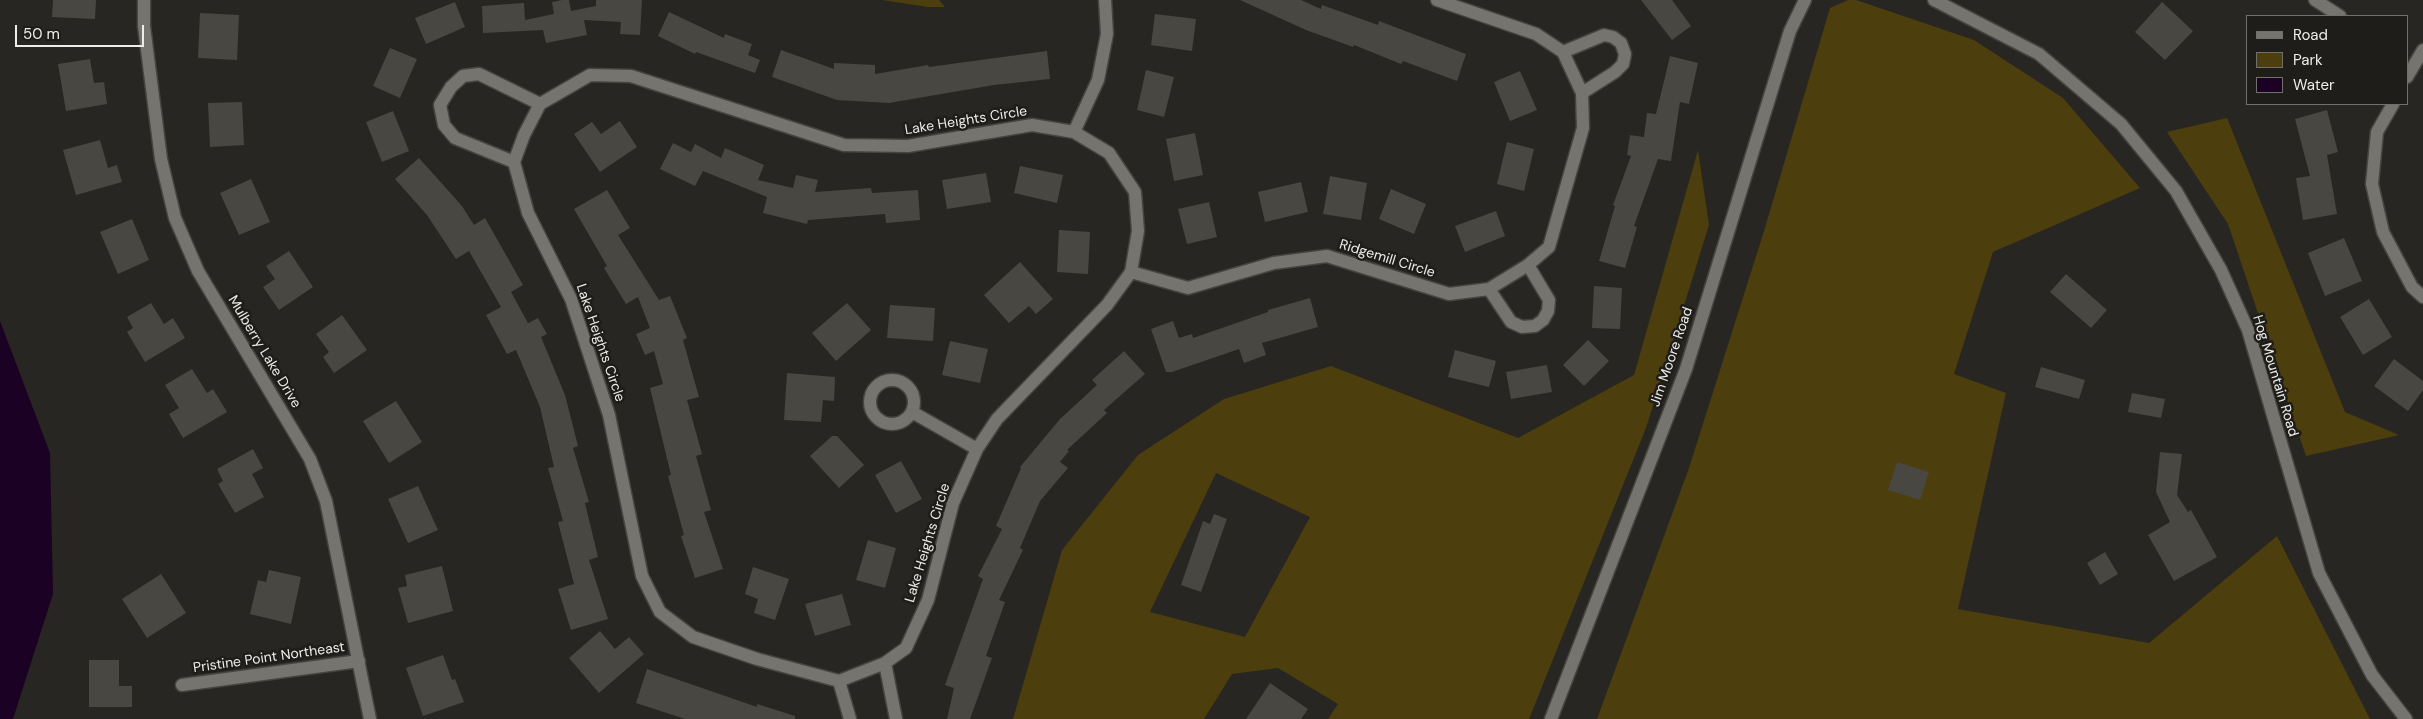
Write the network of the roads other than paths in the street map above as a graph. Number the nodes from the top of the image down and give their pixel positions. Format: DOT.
graph roads {
  1 [pos="144,0"];
  2 [pos="1105,0"];
  3 [pos="1437,0"];
  4 [pos="1805,0"];
  5 [pos="1934,0"];
  6 [pos="2315,0"];
  7 [pos="2338,15"];
  8 [pos="2423,50"];
  9 [pos="1562,52"];
  10 [pos="2414,64"];
  11 [pos="2408,75"];
  12 [pos="1582,93"];
  13 [pos="540,104"];
  14 [pos="2391,105"];
  15 [pos="1074,132"];
  16 [pos="514,162"];
  17 [pos="1528,265"];
  18 [pos="1131,272"];
  19 [pos="1490,289"];
  20 [pos="2423,297"];
  21 [pos="912,412"];
  22 [pos="977,449"];
  23 [pos="359,661"];
  24 [pos="885,663"];
  25 [pos="839,681"];
  26 [pos="182,685"];
  27 [pos="370,719"];
  28 [pos="850,719"];
  29 [pos="896,719"];
  30 [pos="1551,719"];
  31 [pos="2406,719"];
  1 -- 23 [label="street, Mulberry Lake Drive"];
  2 -- 15 [label="street"];
  3 -- 9 [label="street, Ridgemill Circle"];
  4 -- 30 [label="street, Jim Moore Road"];
  5 -- 31 [label="street, Hog Mountain Road"];
  6 -- 7 [label="street"];
  8 -- 10 [label="street"];
  9 -- 12 [label="street, Ridgemill Circle"];
  9 -- 12 [label="street"];
  10 -- 11 [label="street"];
  12 -- 17 [label="street, Ridgemill Circle"];
  13 -- 15 [label="street, Lake Heights Circle"];
  13 -- 16 [label="street"];
  13 -- 16 [label="street"];
  14 -- 20 [label="street"];
  15 -- 18 [label="street, Lake Heights Circle"];
  16 -- 25 [label="street, Lake Heights Circle"];
  17 -- 19 [label="street, Ridgemill Circle"];
  17 -- 19 [label="street"];
  18 -- 19 [label="street, Ridgemill Circle"];
  18 -- 22 [label="street, Lake Heights Circle"];
  21 -- 22 [label="street"];
  22 -- 24 [label="street, Lake Heights Circle"];
  23 -- 26 [label="street, Pristine Point Northeast"];
  23 -- 27 [label="street, Mulberry Lake Drive"];
  24 -- 25 [label="street, Lake Heights Circle"];
  24 -- 29 [label="street"];
  25 -- 28 [label="street"];
}
